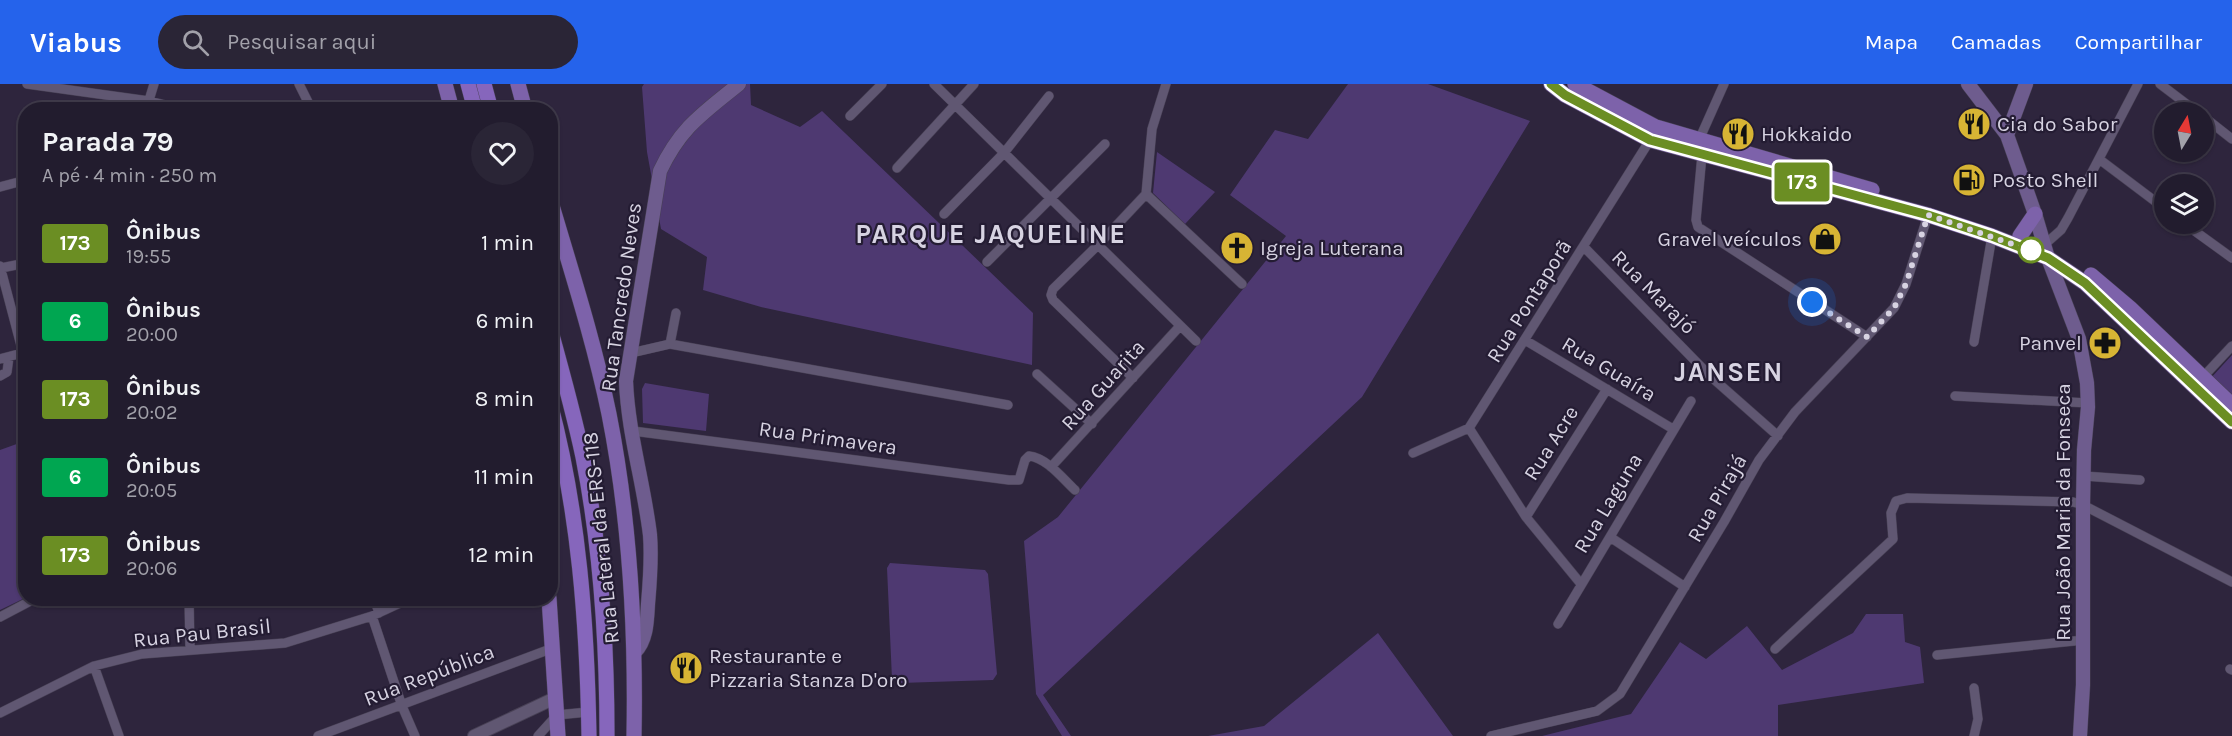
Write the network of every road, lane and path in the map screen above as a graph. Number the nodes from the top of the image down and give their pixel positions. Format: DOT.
graph roads {
  1 [pos="27,84"];
  2 [pos="154,84"];
  3 [pos="299,84"];
  4 [pos="445,84"];
  5 [pos="468,84"];
  6 [pos="484,84"];
  7 [pos="518,84"];
  8 [pos="739,84"];
  9 [pos="882,84"];
  10 [pos="934,84"];
  11 [pos="974,84"];
  12 [pos="1166,84"];
  13 [pos="1551,84"];
  14 [pos="1575,84"];
  15 [pos="1724,84"];
  16 [pos="1968,84"];
  17 [pos="2026,84"];
  18 [pos="2138,84"];
  19 [pos="2160,84"];
  20 [pos="1049,96"];
  21 [pos="131,102"];
  22 [pos="149,102"];
  23 [pos="308,102"];
  24 [pos="450,102"];
  25 [pos="473,102"];
  26 [pos="489,102"];
  27 [pos="523,102"];
  28 [pos="2184,102"];
  29 [pos="955,105"];
  30 [pos="850,116"];
  31 [pos="2214,125"];
  32 [pos="2007,135"];
  33 [pos="2232,139"];
  34 [pos="1650,140"];
  35 [pos="1105,144"];
  36 [pos="1700,148"];
  37 [pos="1004,153"];
  38 [pos="2099,159"];
  39 [pos="897,168"];
  40 [pos="18,182"];
  41 [pos="0,187"];
  42 [pos="1146,194"];
  43 [pos="1051,199"];
  44 [pos="2154,200"];
  45 [pos="944,214"];
  46 [pos="2035,214"];
  47 [pos="1928,215"];
  48 [pos="558,227"];
  49 [pos="2199,234"];
  50 [pos="1992,236"];
  51 [pos="2020,236"];
  52 [pos="1098,245"];
  53 [pos="1584,247"];
  54 [pos="2046,252"];
  55 [pos="2232,258"];
  56 [pos="987,262"];
  57 [pos="18,264"];
  58 [pos="0,267"];
  59 [pos="1242,284"];
  60 [pos="676,313"];
  61 [pos="1180,326"];
  62 [pos="18,332"];
  63 [pos="1867,337"];
  64 [pos="1525,340"];
  65 [pos="1196,341"];
  66 [pos="1974,342"];
  67 [pos="670,344"];
  68 [pos="2232,346"];
  69 [pos="631,353"];
  70 [pos="4,358"];
  71 [pos="558,359"];
  72 [pos="1037,374"];
  73 [pos="0,376"];
  74 [pos="2203,377"];
  75 [pos="1133,378"];
  76 [pos="1607,388"];
  77 [pos="1955,396"];
  78 [pos="1691,401"];
  79 [pos="2088,403"];
  80 [pos="1008,405"];
  81 [pos="2232,405"];
  82 [pos="2232,422"];
  83 [pos="1092,424"];
  84 [pos="1469,428"];
  85 [pos="1673,429"];
  86 [pos="633,430"];
  87 [pos="1778,436"];
  88 [pos="558,438"];
  89 [pos="1413,453"];
  90 [pos="1051,467"];
  91 [pos="2084,476"];
  92 [pos="2140,480"];
  93 [pos="1075,490"];
  94 [pos="2083,505"];
  95 [pos="1526,516"];
  96 [pos="1610,537"];
  97 [pos="651,568"];
  98 [pos="631,574"];
  99 [pos="2232,582"];
  100 [pos="1581,584"];
  101 [pos="1685,587"];
  102 [pos="21,606"];
  103 [pos="189,606"];
  104 [pos="375,606"];
  105 [pos="394,606"];
  106 [pos="550,606"];
  107 [pos="376,614"];
  108 [pos="0,617"];
  109 [pos="1558,624"];
  110 [pos="2084,640"];
  111 [pos="553,648"];
  112 [pos="190,649"];
  113 [pos="1775,649"];
  114 [pos="635,652"];
  115 [pos="1937,655"];
  116 [pos="94,666"];
  117 [pos="1974,688"];
  118 [pos="555,698"];
  119 [pos="402,706"];
  120 [pos="588,712"];
  121 [pos="0,713"];
  122 [pos="557,715"];
  123 [pos="119,736"];
  124 [pos="318,736"];
  125 [pos="415,736"];
  126 [pos="474,736"];
  127 [pos="538,736"];
  128 [pos="558,736"];
  129 [pos="589,736"];
  130 [pos="607,736"];
  131 [pos="634,736"];
  132 [pos="1491,736"];
  133 [pos="1974,736"];
  134 [pos="2080,736"];
  1 -- 21 [label="street"];
  2 -- 22 [label="street"];
  3 -- 23 [label="street"];
  4 -- 24 [label="main road"];
  5 -- 25 [label="highway"];
  6 -- 26 [label="highway"];
  7 -- 27 [label="main road"];
  8 -- 69 [label="main road, Rua Tancredo Neves"];
  9 -- 30 [label="street"];
  10 -- 29 [label="street"];
  11 -- 29 [label="street"];
  12 -- 42 [label="street"];
  13 -- 34 [label="main road"];
  14 -- 36 [label="main road"];
  15 -- 36 [label="street"];
  16 -- 32 [label="main road, Rua João Maria da Fonseca"];
  17 -- 32 [label="main road"];
  18 -- 38 [label="street"];
  19 -- 28 [label="street"];
  20 -- 37 [label="street"];
  29 -- 37 [label="street"];
  29 -- 39 [label="street"];
  31 -- 33 [label="street"];
  32 -- 46 [label="main road, Rua João Maria da Fonseca"];
  34 -- 36 [label="main road"];
  34 -- 53 [label="street, Rua Pontaporã"];
  35 -- 43 [label="street"];
  36 -- 47 [label="main road"];
  36 -- 51 [label="main road"];
  36 -- 63 [label="street"];
  37 -- 43 [label="street"];
  37 -- 45 [label="street"];
  38 -- 44 [label="street"];
  38 -- 54 [label="street"];
  40 -- 41 [label="street"];
  42 -- 52 [label="street"];
  42 -- 59 [label="street"];
  43 -- 52 [label="street"];
  43 -- 56 [label="street"];
  46 -- 51 [label="main road"];
  46 -- 54 [label="main road, Rua João Maria da Fonseca"];
  47 -- 50 [label="main road"];
  47 -- 63 [label="street, Rua Pirajá"];
  48 -- 98 [label="main road, Rua Lateral da ERS-118"];
  49 -- 55 [label="street"];
  50 -- 54 [label="main road"];
  50 -- 66 [label="street"];
  51 -- 54 [label="main road"];
  52 -- 61 [label="street"];
  52 -- 75 [label="street"];
  53 -- 64 [label="street, Rua Pontaporã"];
  53 -- 87 [label="street, Rua Marajó"];
  54 -- 74 [label="main road"];
  54 -- 79 [label="main road, Rua João Maria da Fonseca"];
  54 -- 82 [label="main road"];
  57 -- 58 [label="street"];
  58 -- 62 [label="street"];
  60 -- 67 [label="street"];
  61 -- 65 [label="street"];
  61 -- 75 [label="street, Rua Guarita"];
  63 -- 87 [label="street, Rua Pirajá"];
  64 -- 76 [label="street, Rua Guaíra"];
  64 -- 84 [label="street, Rua Pontaporã"];
  67 -- 69 [label="street"];
  67 -- 80 [label="street"];
  68 -- 74 [label="street"];
  69 -- 86 [label="main road, Rua Tancredo Neves"];
  70 -- 73 [label="street"];
  71 -- 130 [label="highway"];
  72 -- 83 [label="street"];
  74 -- 81 [label="main road"];
  75 -- 83 [label="street, Rua Guarita"];
  76 -- 85 [label="street, Rua Guaíra"];
  76 -- 95 [label="street, Rua Acre"];
  77 -- 79 [label="street"];
  78 -- 85 [label="street, Rua Laguna"];
  79 -- 91 [label="main road, Rua João Maria da Fonseca"];
  83 -- 90 [label="street, Rua Guarita"];
  84 -- 89 [label="street"];
  84 -- 95 [label="street"];
  85 -- 96 [label="street, Rua Laguna"];
  86 -- 90 [label="street, Rua Primavera"];
  86 -- 97 [label="main road, Rua Tancredo Neves"];
  87 -- 101 [label="street, Rua Pirajá"];
  88 -- 120 [label="highway"];
  90 -- 93 [label="street"];
  91 -- 92 [label="street"];
  91 -- 94 [label="main road, Rua João Maria da Fonseca"];
  94 -- 99 [label="street"];
  94 -- 110 [label="main road, Rua João Maria da Fonseca"];
  94 -- 113 [label="street"];
  95 -- 100 [label="street"];
  96 -- 100 [label="street, Rua Laguna"];
  96 -- 101 [label="street"];
  97 -- 98 [label="main road"];
  97 -- 114 [label="main road, Rua Tancredo Neves"];
  98 -- 114 [label="main road, Rua Lateral da ERS-118"];
  100 -- 109 [label="street, Rua Laguna"];
  101 -- 132 [label="street, Rua Pirajá"];
  102 -- 108 [label="street"];
  103 -- 112 [label="street"];
  104 -- 107 [label="street"];
  105 -- 107 [label="street, Rua Pau Brasil"];
  106 -- 111 [label="main road"];
  107 -- 112 [label="street, Rua Pau Brasil"];
  107 -- 119 [label="street"];
  110 -- 115 [label="street"];
  110 -- 134 [label="main road, Rua João Maria da Fonseca"];
  111 -- 118 [label="main road"];
  111 -- 119 [label="street, Rua República"];
  112 -- 116 [label="street, Rua Pau Brasil"];
  114 -- 131 [label="main road, Rua Lateral da ERS-118"];
  116 -- 121 [label="street, Rua Pau Brasil"];
  116 -- 123 [label="street"];
  117 -- 133 [label="street"];
  118 -- 122 [label="main road"];
  118 -- 126 [label="street"];
  119 -- 124 [label="street, Rua República"];
  119 -- 125 [label="street"];
  120 -- 122 [label="street"];
  120 -- 129 [label="highway"];
  122 -- 127 [label="street"];
  122 -- 128 [label="main road"];
}
